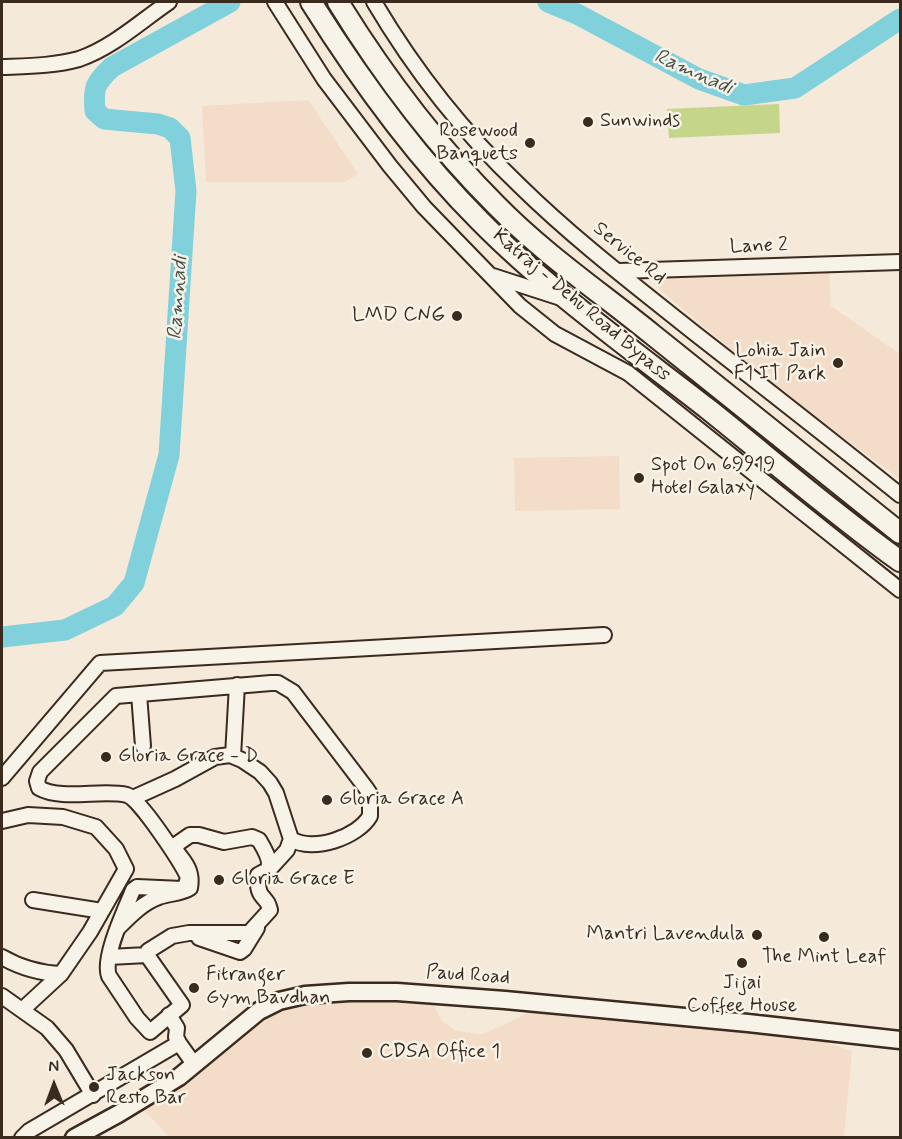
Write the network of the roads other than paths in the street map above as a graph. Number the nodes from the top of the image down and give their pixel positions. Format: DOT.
graph roads {
  1 [pos="169,2"];
  2 [pos="275,2"];
  3 [pos="311,2"];
  4 [pos="338,2"];
  5 [pos="374,2"];
  6 [pos="2,67"];
  7 [pos="900,262"];
  8 [pos="618,271"];
  9 [pos="492,276"];
  10 [pos="573,303"];
  11 [pos="900,495"];
  12 [pos="900,533"];
  13 [pos="900,561"];
  14 [pos="900,590"];
  15 [pos="604,635"];
  16 [pos="237,686"];
  17 [pos="139,694"];
  18 [pos="143,746"];
  19 [pos="233,756"];
  20 [pos="2,778"];
  21 [pos="133,798"];
  22 [pos="2,821"];
  23 [pos="291,839"];
  24 [pos="33,900"];
  25 [pos="102,911"];
  26 [pos="117,929"];
  27 [pos="189,933"];
  28 [pos="147,955"];
  29 [pos="2,957"];
  30 [pos="109,957"];
  31 [pos="61,974"];
  32 [pos="2,996"];
  33 [pos="22,1010"];
  34 [pos="169,1016"];
  35 [pos="157,1026"];
  36 [pos="178,1040"];
  37 [pos="900,1040"];
  38 [pos="194,1064"];
  39 [pos="93,1095"];
  40 [pos="22,1137"];
  41 [pos="74,1137"];
  1 -- 6 [label="street"];
  2 -- 9 [label="street"];
  3 -- 10 [label="highway, Katraj - Dehu Road Bypass"];
  4 -- 12 [label="highway, Katraj - Dehu Road Bypass"];
  5 -- 8 [label="street, Service Rd"];
  7 -- 8 [label="street, Lane 2"];
  8 -- 11 [label="street, Service Rd"];
  9 -- 10 [label="street"];
  9 -- 14 [label="street"];
  10 -- 13 [label="highway, Katraj - Dehu Road Bypass"];
  15 -- 20 [label="street"];
  16 -- 17 [label="street"];
  16 -- 19 [label="street"];
  16 -- 23 [label="street"];
  17 -- 18 [label="street"];
  17 -- 21 [label="street"];
  19 -- 21 [label="street"];
  19 -- 23 [label="street"];
  21 -- 26 [label="street"];
  22 -- 25 [label="street"];
  23 -- 27 [label="street"];
  24 -- 25 [label="street"];
  25 -- 31 [label="street"];
  26 -- 27 [label="street"];
  26 -- 30 [label="street"];
  27 -- 28 [label="street"];
  28 -- 30 [label="street"];
  28 -- 34 [label="street"];
  29 -- 31 [label="street"];
  30 -- 35 [label="street"];
  31 -- 33 [label="street"];
  32 -- 33 [label="street"];
  33 -- 39 [label="street"];
  34 -- 35 [label="street"];
  34 -- 36 [label="street"];
  35 -- 36 [label="street"];
  36 -- 38 [label="street"];
  36 -- 39 [label="street"];
  37 -- 38 [label="main road, Paud Road"];
  38 -- 41 [label="main road, Paud Road"];
  39 -- 40 [label="street"];
}
